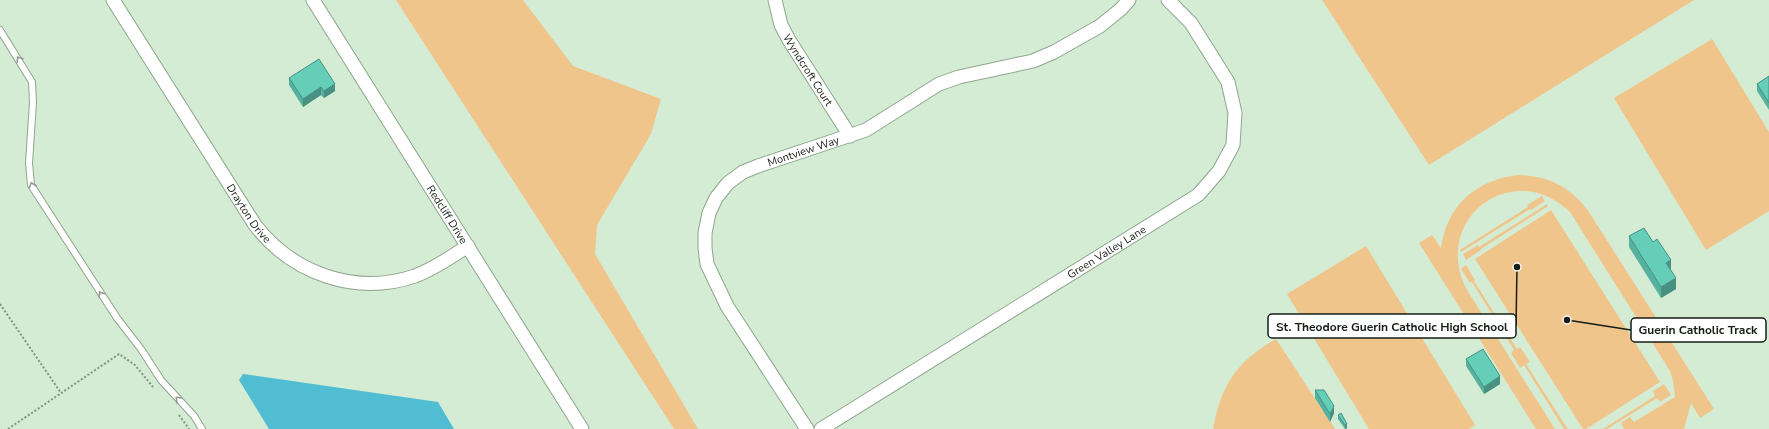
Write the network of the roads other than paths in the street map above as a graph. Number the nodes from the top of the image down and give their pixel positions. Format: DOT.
graph roads {
  1 [pos="114,0"];
  2 [pos="313,0"];
  3 [pos="775,0"];
  4 [pos="1129,0"];
  5 [pos="1168,0"];
  6 [pos="0,30"];
  7 [pos="850,136"];
  8 [pos="468,246"];
  9 [pos="202,429"];
  10 [pos="582,429"];
  11 [pos="807,429"];
  12 [pos="821,429"];
  1 -- 8 [label="street, Drayton Drive"];
  2 -- 8 [label="street, Redcliff Drive"];
  3 -- 7 [label="street, Wyndcroft Court"];
  4 -- 7 [label="street, Montview Way"];
  5 -- 12 [label="street, Green Valley Lane"];
  9 -- 6 [label="lane, one-way"];
  7 -- 11 [label="street, Montview Way"];
  8 -- 10 [label="street, Redcliff Drive"];
}
